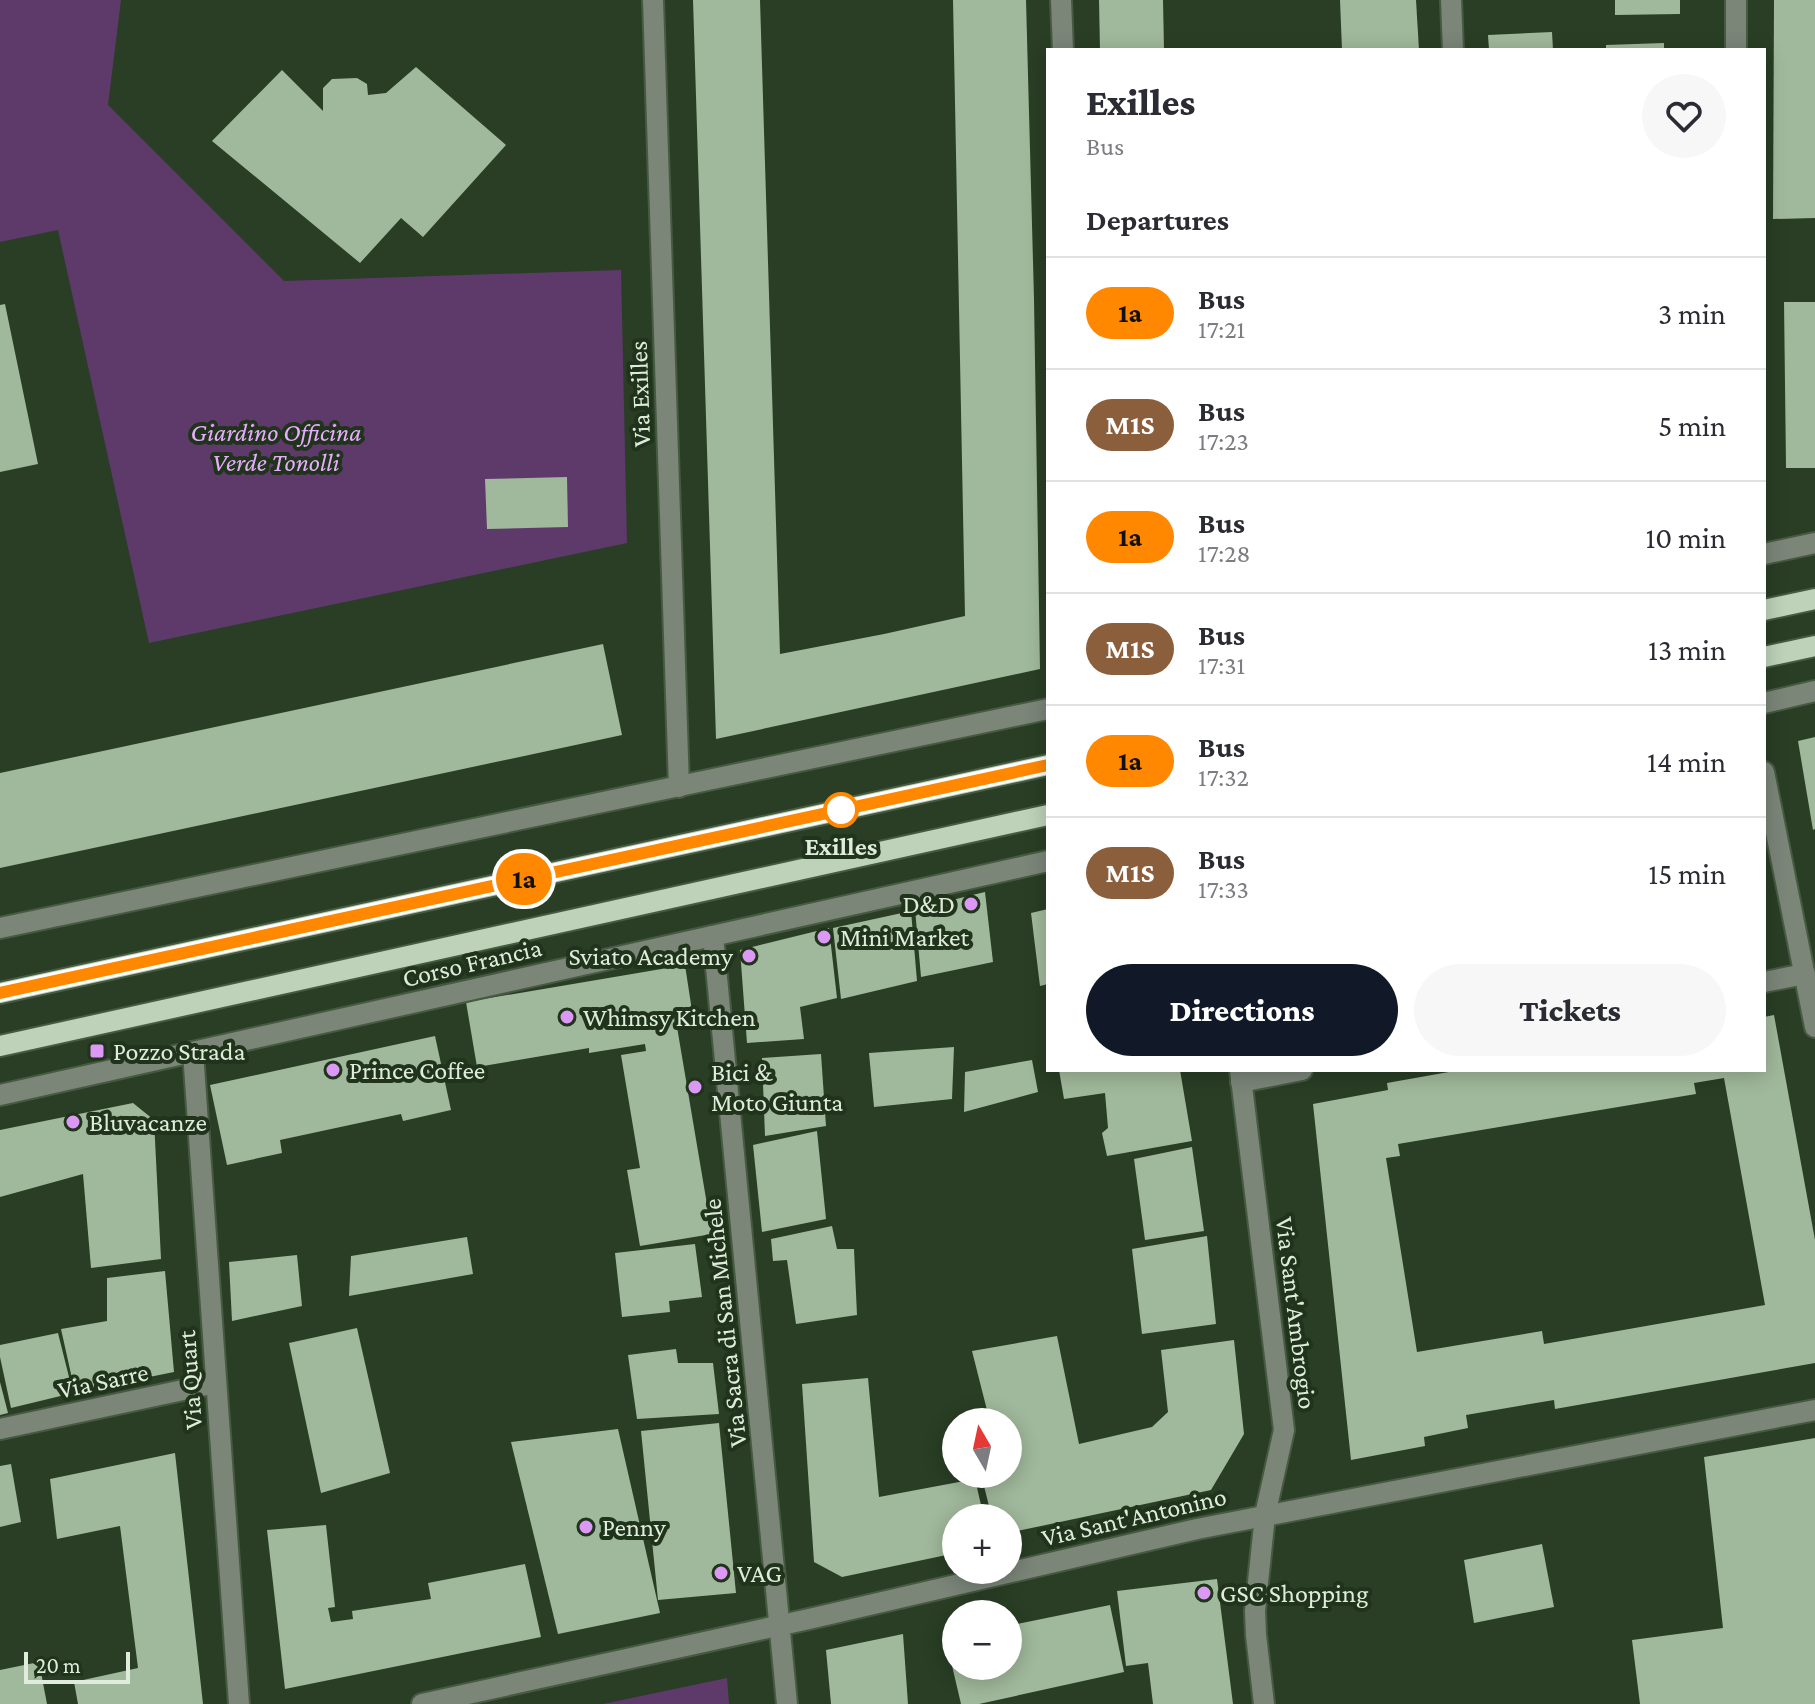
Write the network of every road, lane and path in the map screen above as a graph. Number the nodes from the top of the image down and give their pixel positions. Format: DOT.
graph roads {
  1 [pos="653,0"];
  2 [pos="1061,0"];
  3 [pos="1451,0"];
  4 [pos="1736,0"];
  5 [pos="1063,48"];
  6 [pos="1453,48"];
  7 [pos="1736,48"];
  8 [pos="1815,543"];
  9 [pos="1766,554"];
  10 [pos="1815,599"];
  11 [pos="1766,610"];
  12 [pos="1815,646"];
  13 [pos="1766,657"];
  14 [pos="1815,691"];
  15 [pos="1766,703"];
  16 [pos="1046,709"];
  17 [pos="1046,765"];
  18 [pos="1766,782"];
  19 [pos="679,787"];
  20 [pos="1046,815"];
  21 [pos="1046,861"];
  22 [pos="0,928"];
  23 [pos="713,936"];
  24 [pos="1805,974"];
  25 [pos="1766,982"];
  26 [pos="0,993"];
  27 [pos="1815,1027"];
  28 [pos="0,1046"];
  29 [pos="193,1052"];
  30 [pos="1281,1072"];
  31 [pos="1240,1076"];
  32 [pos="0,1095"];
  33 [pos="216,1383"];
  34 [pos="1815,1410"];
  35 [pos="0,1429"];
  36 [pos="1265,1515"];
  37 [pos="781,1625"];
  38 [pos="239,1704"];
  39 [pos="422,1704"];
  40 [pos="787,1704"];
  41 [pos="1264,1704"];
  1 -- 19 [label="street, Via Exilles"];
  2 -- 5 [label="street"];
  3 -- 6 [label="street"];
  4 -- 7 [label="street"];
  8 -- 9 [label="street"];
  10 -- 11 [label="main road"];
  12 -- 13 [label="main road"];
  14 -- 15 [label="street"];
  16 -- 19 [label="street"];
  17 -- 26 [label="main road"];
  18 -- 24 [label="street"];
  19 -- 22 [label="street"];
  20 -- 28 [label="main road, Corso Francia"];
  21 -- 23 [label="street, Corso Francia"];
  23 -- 29 [label="street, Corso Francia"];
  23 -- 37 [label="street, Via Sacra di San Michele"];
  24 -- 25 [label="street"];
  24 -- 27 [label="street"];
  29 -- 32 [label="street, Corso Francia"];
  29 -- 33 [label="street, Via Quart"];
  30 -- 31 [label="street"];
  31 -- 36 [label="street, Via Sant'Ambrogio"];
  33 -- 35 [label="street, Via Sarre"];
  33 -- 38 [label="street, Via Quart"];
  34 -- 36 [label="street, Via Sant'Antonino"];
  36 -- 37 [label="street, Via Sant'Antonino"];
  36 -- 41 [label="street, Via Sant'Ambrogio"];
  37 -- 39 [label="street, Via Sant'Antonino"];
  37 -- 40 [label="street, Via Sacra di San Michele"];
}
